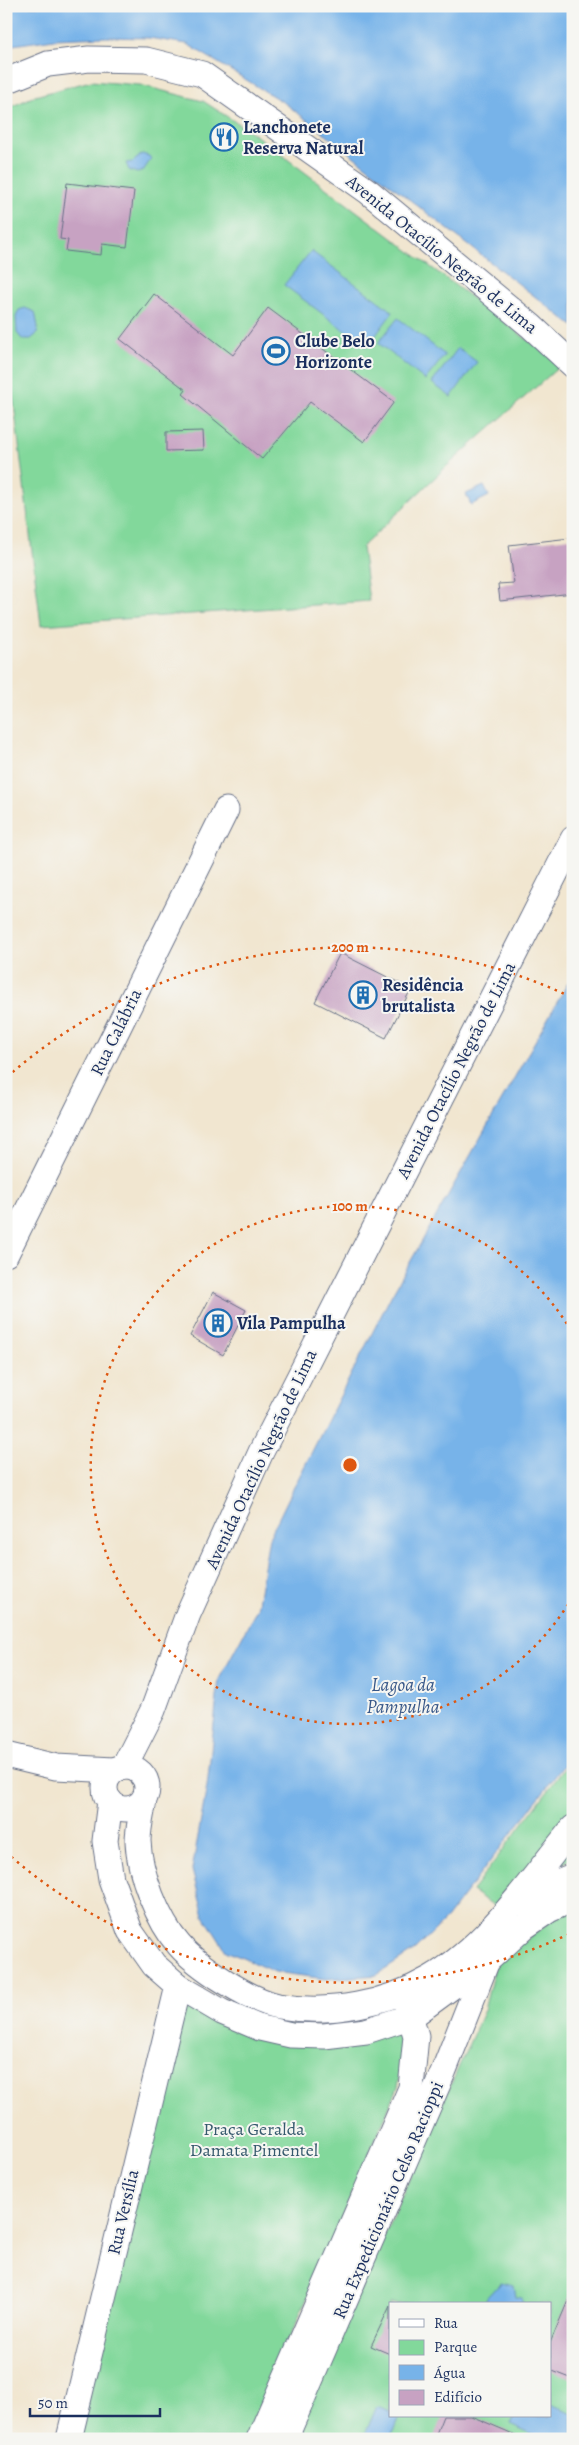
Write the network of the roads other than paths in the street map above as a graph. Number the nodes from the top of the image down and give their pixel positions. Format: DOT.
graph roads {
  1 [pos="6,81"];
  2 [pos="573,365"];
  3 [pos="226,810"];
  4 [pos="573,839"];
  5 [pos="6,1254"];
  6 [pos="153,1710"];
  7 [pos="6,1755"];
  8 [pos="56,1767"];
  9 [pos="119,1768"];
  10 [pos="145,1789"];
  11 [pos="108,1798"];
  12 [pos="573,1828"];
  13 [pos="573,1876"];
  14 [pos="573,1899"];
  15 [pos="501,1915"];
  16 [pos="487,1961"];
  17 [pos="417,1985"];
  18 [pos="178,1986"];
  19 [pos="414,2026"];
  20 [pos="461,2030"];
  21 [pos="390,2165"];
  22 [pos="70,2439"];
  23 [pos="259,2439"];
  24 [pos="286,2439"];
  1 -- 2 [label="street, Avenida Otacílio Negrão de Lima"];
  3 -- 5 [label="street, Rua Calábria"];
  4 -- 6 [label="street, Avenida Otacílio Negrão de Lima"];
  6 -- 9 [label="street, Avenida Otacílio Negrão de Lima"];
  6 -- 10 [label="street, Avenida Otacílio Negrão de Lima"];
  7 -- 8 [label="street"];
  8 -- 9 [label="street"];
  8 -- 11 [label="street"];
  9 -- 10 [label="street"];
  9 -- 11 [label="street"];
  10 -- 11 [label="street"];
  10 -- 17 [label="street, Avenida Otacílio Negrão de Lima"];
  11 -- 18 [label="street"];
  12 -- 15 [label="street, Avenida Otacílio Negrão de Lima"];
  13 -- 15 [label="street, Avenida Otacílio Negrão de Lima"];
  14 -- 16 [label="street"];
  15 -- 17 [label="street, Avenida Otacílio Negrão de Lima"];
  16 -- 19 [label="street"];
  16 -- 20 [label="street, Rua Expedicionário Celso Racioppi"];
  17 -- 19 [label="street, Rua Expedicionário Celso Racioppi"];
  18 -- 19 [label="street"];
  18 -- 22 [label="street, Rua Versília"];
  19 -- 20 [label="street"];
  19 -- 21 [label="street, Rua Expedicionário Celso Racioppi"];
  20 -- 21 [label="street, Rua Expedicionário Celso Racioppi"];
  21 -- 23 [label="street, Rua Expedicionário Celso Racioppi"];
  21 -- 24 [label="street, Rua Expedicionário Celso Racioppi"];
}
